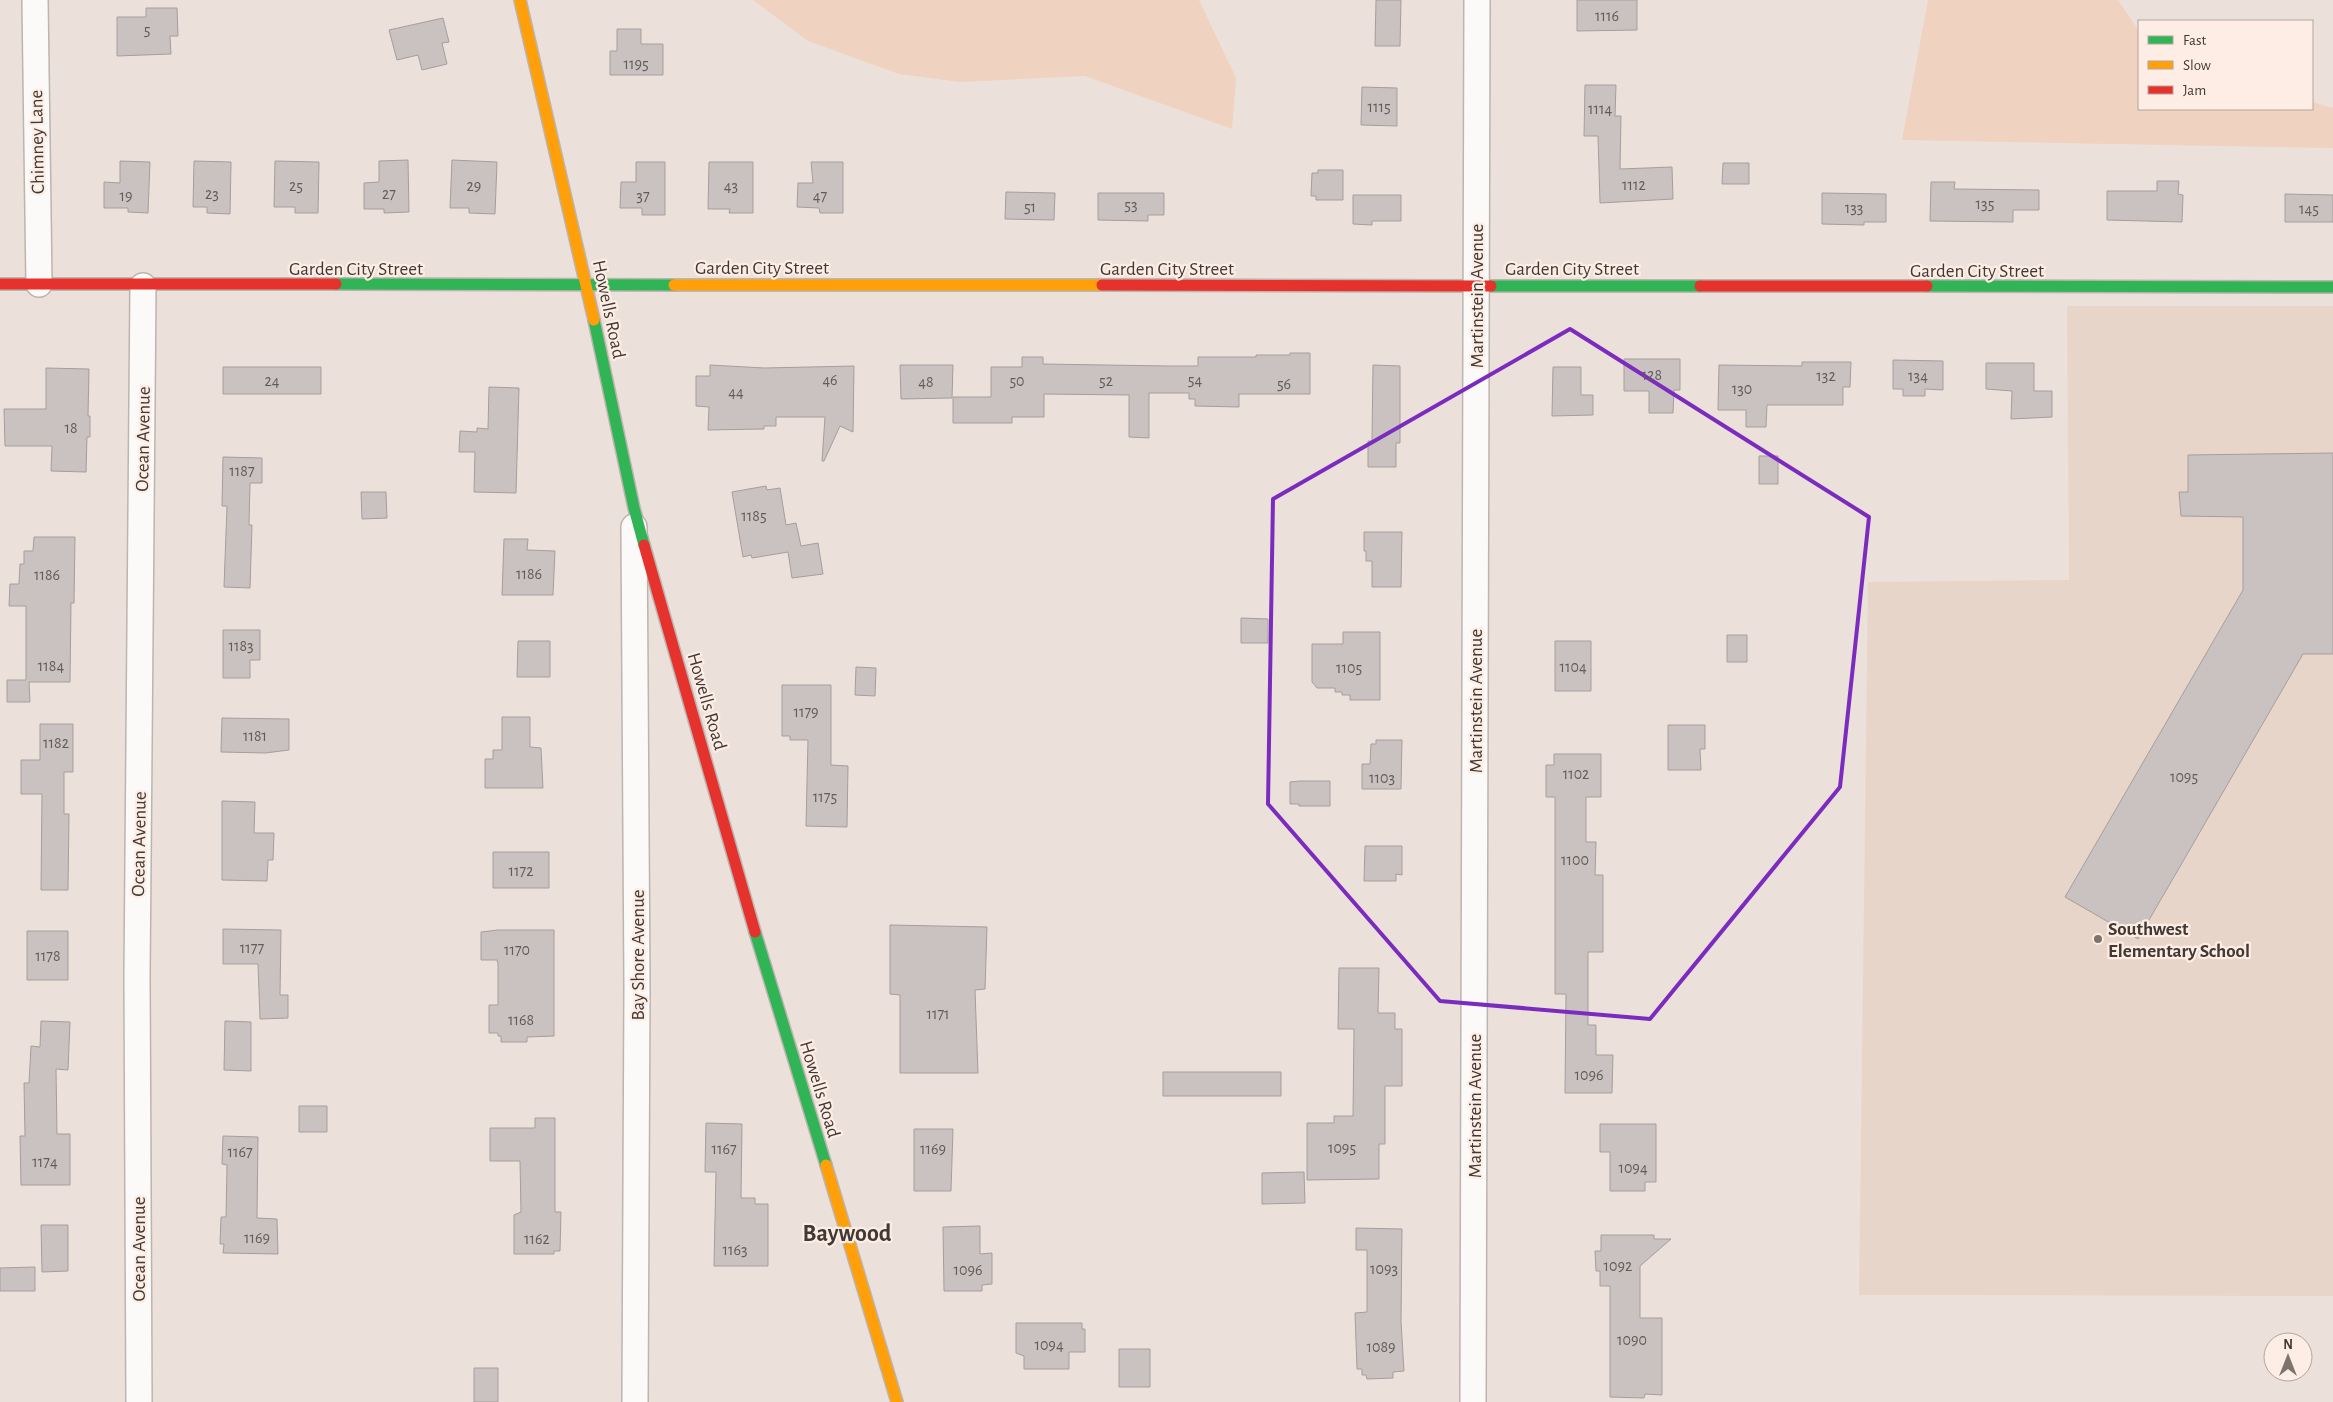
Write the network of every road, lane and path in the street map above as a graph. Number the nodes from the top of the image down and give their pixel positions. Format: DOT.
graph roads {
  1 [pos="35,0"];
  2 [pos="520,0"];
  3 [pos="1477,0"];
  4 [pos="0,284"];
  5 [pos="38,284"];
  6 [pos="587,285"];
  7 [pos="1476,285"];
  8 [pos="143,286"];
  9 [pos="2333,287"];
  10 [pos="634,508"];
  11 [pos="138,1402"];
  12 [pos="635,1402"];
  13 [pos="897,1402"];
  14 [pos="1473,1402"];
  1 -- 5 [label="street, Chimney Lane"];
  2 -- 6 [label="street, Howells Road"];
  3 -- 7 [label="street, Martinstein Avenue"];
  4 -- 5 [label="street, Garden City Street"];
  5 -- 8 [label="street, Garden City Street"];
  6 -- 7 [label="street, Garden City Street"];
  6 -- 8 [label="street, Garden City Street"];
  6 -- 10 [label="street, Howells Road"];
  7 -- 9 [label="street, Garden City Street"];
  7 -- 14 [label="street, Martinstein Avenue"];
  8 -- 11 [label="street, Ocean Avenue"];
  10 -- 12 [label="street, Bay Shore Avenue"];
  10 -- 13 [label="street, Howells Road"];
}
